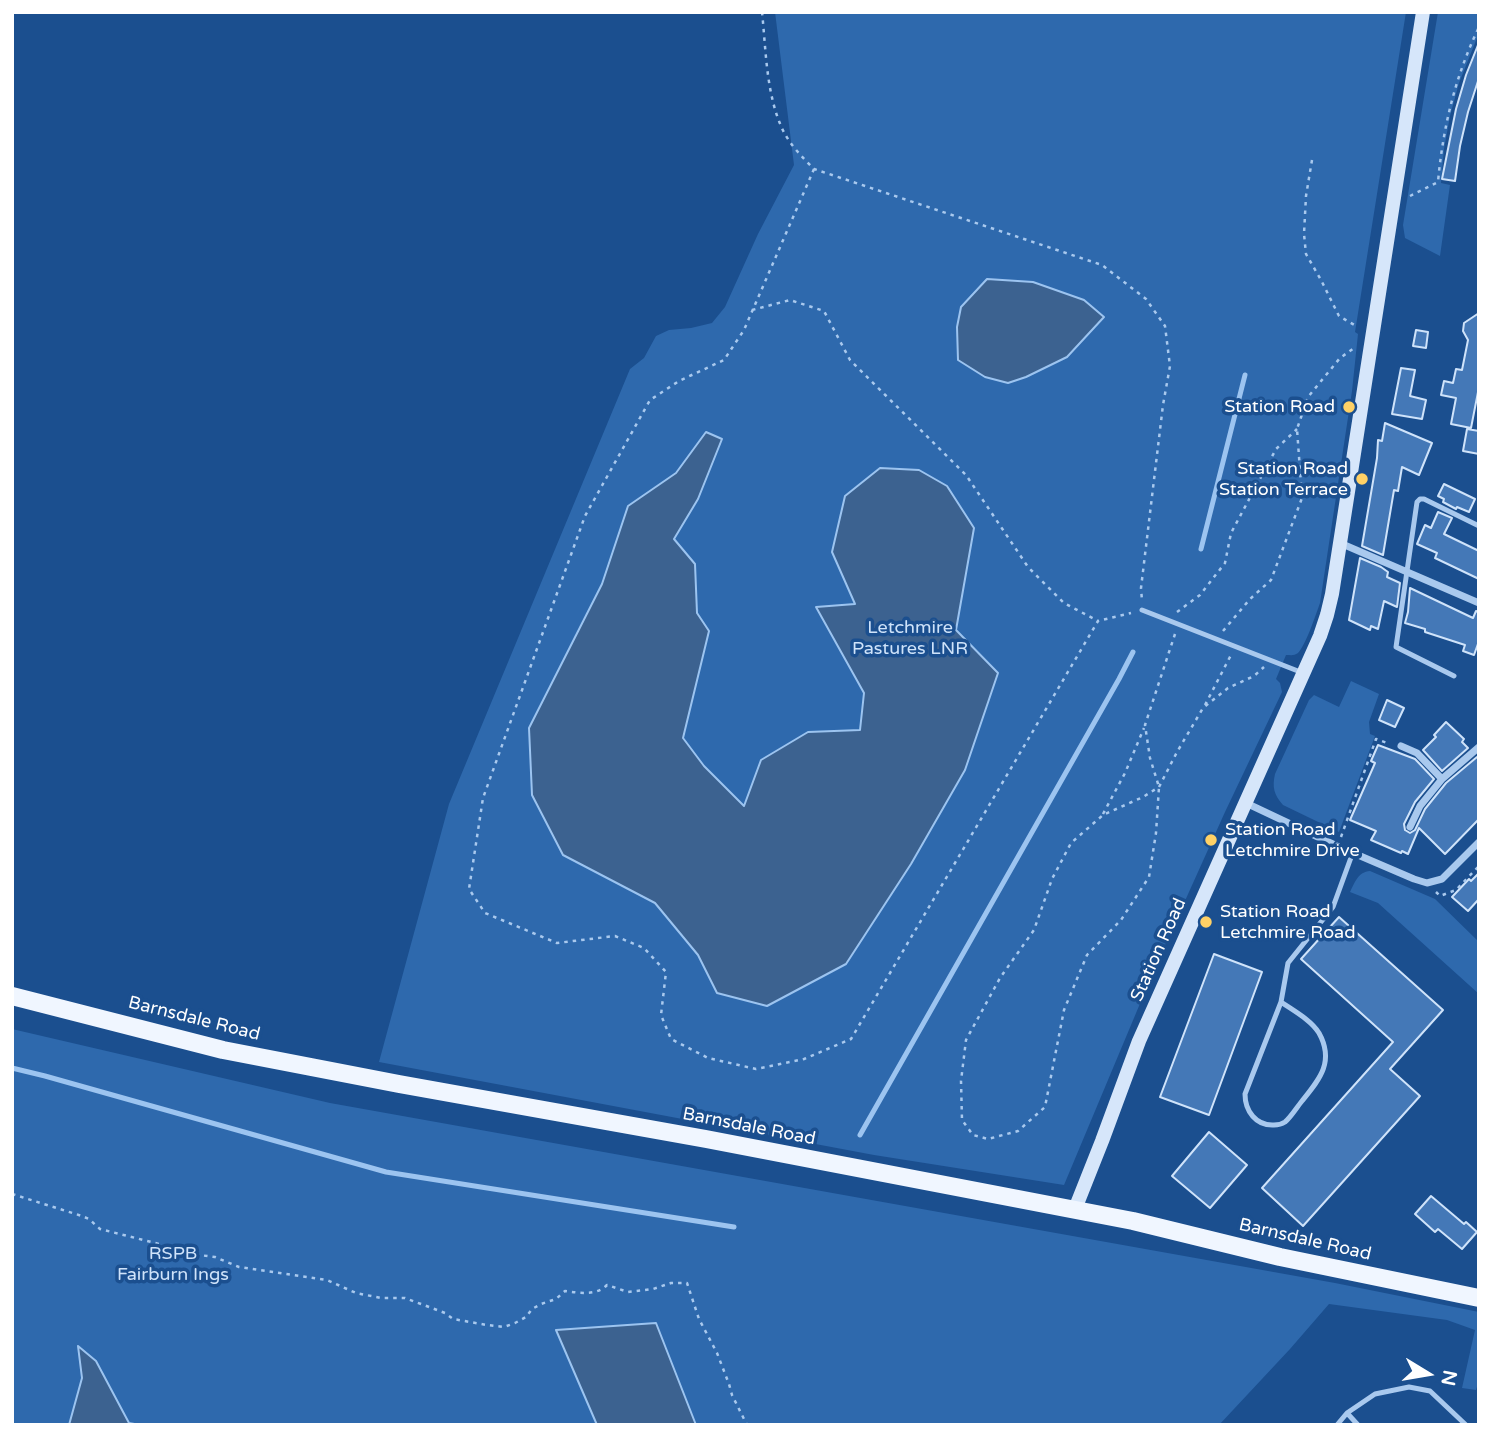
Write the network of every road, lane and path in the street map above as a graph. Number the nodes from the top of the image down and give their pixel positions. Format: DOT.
graph roads {
  1 [pos="762,12"];
  2 [pos="1423,12"];
  3 [pos="1479,27"];
  4 [pos="1312,160"];
  5 [pos="814,170"];
  6 [pos="1395,194"];
  7 [pos="752,310"];
  8 [pos="1373,335"];
  9 [pos="1297,429"];
  10 [pos="1479,526"];
  11 [pos="1340,543"];
  12 [pos="1406,570"];
  13 [pos="1479,603"];
  14 [pos="1142,610"];
  15 [pos="1159,617"];
  16 [pos="1098,621"];
  17 [pos="1178,625"];
  18 [pos="1216,639"];
  19 [pos="1235,647"];
  20 [pos="1271,661"];
  21 [pos="1303,673"];
  22 [pos="1454,676"];
  23 [pos="1203,708"];
  24 [pos="1145,725"];
  25 [pos="1401,746"];
  26 [pos="1479,747"];
  27 [pos="1442,779"];
  28 [pos="1159,787"];
  29 [pos="1245,803"];
  30 [pos="1103,815"];
  31 [pos="1410,827"];
  32 [pos="1479,842"];
  33 [pos="1337,846"];
  34 [pos="1353,852"];
  35 [pos="12,996"];
  36 [pos="1282,1002"];
  37 [pos="12,1194"];
  38 [pos="1075,1209"];
  39 [pos="1479,1298"];
  40 [pos="1347,1413"];
  41 [pos="747,1425"];
  42 [pos="1337,1425"];
  43 [pos="1358,1425"];
  44 [pos="1466,1425"];
  1 -- 5 [label="path"];
  2 -- 6 [label="street, Station Road"];
  3 -- 6 [label="path"];
  4 -- 8 [label="path"];
  5 -- 7 [label="path"];
  5 -- 14 [label="path"];
  6 -- 8 [label="street, Station Road"];
  7 -- 16 [label="path"];
  7 -- 16 [label="path"];
  8 -- 9 [label="path"];
  8 -- 11 [label="street, Station Road"];
  9 -- 15 [label="path"];
  9 -- 18 [label="path"];
  10 -- 12 [label="lane"];
  11 -- 12 [label="street"];
  11 -- 21 [label="street, Station Road"];
  12 -- 13 [label="street"];
  12 -- 22 [label="lane"];
  14 -- 15 [label="lane"];
  14 -- 16 [label="path"];
  15 -- 17 [label="lane"];
  17 -- 18 [label="lane"];
  17 -- 24 [label="path"];
  18 -- 19 [label="lane"];
  19 -- 20 [label="lane"];
  19 -- 23 [label="path"];
  20 -- 21 [label="lane"];
  20 -- 23 [label="path"];
  21 -- 29 [label="street, Station Road"];
  23 -- 28 [label="path"];
  24 -- 28 [label="path"];
  24 -- 30 [label="path"];
  25 -- 27 [label="street"];
  25 -- 33 [label="path"];
  26 -- 27 [label="street"];
  27 -- 31 [label="street"];
  28 -- 30 [label="path"];
  28 -- 30 [label="path"];
  29 -- 33 [label="street"];
  29 -- 38 [label="street, Station Road"];
  32 -- 34 [label="street"];
  33 -- 34 [label="street"];
  34 -- 36 [label="lane"];
  35 -- 38 [label="main road, Barnsdale Road"];
  36 -- 36 [label="lane"];
  37 -- 41 [label="path"];
  38 -- 39 [label="main road, Barnsdale Road"];
  40 -- 42 [label="lane"];
  40 -- 43 [label="lane"];
  40 -- 44 [label="lane"];
}
